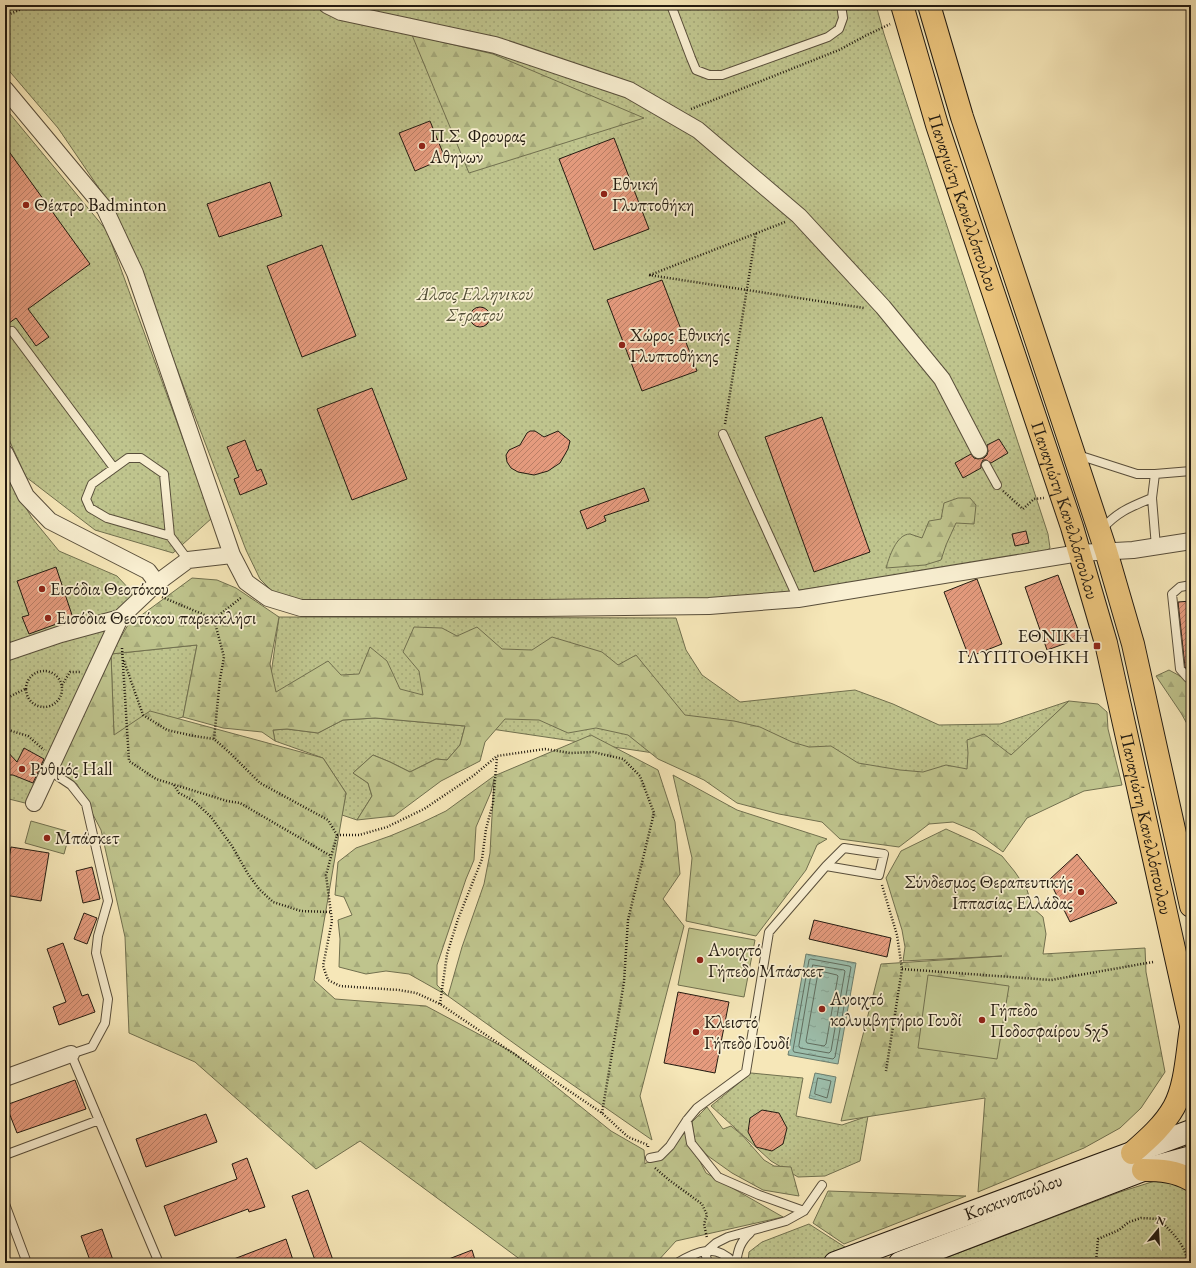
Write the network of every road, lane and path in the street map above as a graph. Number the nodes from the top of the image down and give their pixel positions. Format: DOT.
graph roads {
  1 [pos="31,5"];
  2 [pos="327,5"];
  3 [pos="671,5"];
  4 [pos="841,5"];
  5 [pos="929,5"];
  6 [pos="903,11"];
  7 [pos="5,16"];
  8 [pos="5,89"];
  9 [pos="674,116"];
  10 [pos="799,216"];
  11 [pos="756,233"];
  12 [pos="747,290"];
  13 [pos="887,311"];
  14 [pos="12,331"];
  15 [pos="723,434"];
  16 [pos="978,450"];
  17 [pos="5,453"];
  18 [pos="1073,454"];
  19 [pos="986,465"];
  20 [pos="114,468"];
  21 [pos="1191,471"];
  22 [pos="1155,474"];
  23 [pos="997,485"];
  24 [pos="1050,498"];
  25 [pos="1152,498"];
  26 [pos="170,536"];
  27 [pos="1191,541"];
  28 [pos="1103,542"];
  29 [pos="1156,547"];
  30 [pos="1079,554"];
  31 [pos="232,555"];
  32 [pos="188,560"];
  33 [pos="1191,585"];
  34 [pos="153,587"];
  35 [pos="253,587"];
  36 [pos="798,599"];
  37 [pos="120,618"];
  38 [pos="214,619"];
  39 [pos="5,653"];
  40 [pos="1191,679"];
  41 [pos="25,689"];
  42 [pos="5,699"];
  43 [pos="5,729"];
  44 [pos="214,739"];
  45 [pos="497,756"];
  46 [pos="52,766"];
  47 [pos="174,785"];
  48 [pos="34,803"];
  49 [pos="337,835"];
  50 [pos="331,856"];
  51 [pos="826,866"];
  52 [pos="880,875"];
  53 [pos="1191,906"];
  54 [pos="330,912"];
  55 [pos="1153,962"];
  56 [pos="902,969"];
  57 [pos="440,1004"];
  58 [pos="1191,1027"];
  59 [pos="71,1054"];
  60 [pos="886,1071"];
  61 [pos="5,1078"];
  62 [pos="602,1113"];
  63 [pos="99,1120"];
  64 [pos="687,1120"];
  65 [pos="1191,1131"];
  66 [pos="5,1155"];
  67 [pos="1191,1157"];
  68 [pos="650,1158"];
  69 [pos="1138,1161"];
  70 [pos="1191,1180"];
  71 [pos="822,1185"];
  72 [pos="5,1204"];
  73 [pos="804,1211"];
  74 [pos="752,1231"];
  75 [pos="708,1250"];
  76 [pos="27,1263"];
  77 [pos="159,1263"];
  78 [pos="677,1263"];
  79 [pos="684,1263"];
  80 [pos="689,1263"];
  81 [pos="708,1263"];
  82 [pos="735,1263"];
  83 [pos="835,1263"];
  84 [pos="900,1263"];
  85 [pos="1096,1263"];
  86 [pos="1188,1263"];
  1 -- 7 [label="path"];
  2 -- 9 [label="street"];
  3 -- 4 [label="lane"];
  5 -- 18 [label="main road, Παναγιώτη Κανελλόπουλου"];
  6 -- 9 [label="path"];
  6 -- 30 [label="main road, Παναγιώτη Κανελλόπουλου"];
  8 -- 31 [label="street"];
  9 -- 10 [label="street"];
  10 -- 11 [label="path"];
  10 -- 13 [label="street"];
  11 -- 12 [label="path"];
  11 -- 12 [label="path"];
  12 -- 13 [label="path"];
  12 -- 15 [label="path"];
  13 -- 16 [label="street"];
  14 -- 20 [label="lane"];
  15 -- 36 [label="lane"];
  17 -- 34 [label="street"];
  18 -- 22 [label="lane"];
  18 -- 28 [label="main road, Παναγιώτη Κανελλόπουλου"];
  19 -- 23 [label="lane"];
  20 -- 26 [label="lane"];
  20 -- 26 [label="lane"];
  21 -- 22 [label="lane"];
  22 -- 25 [label="lane"];
  23 -- 24 [label="path"];
  25 -- 28 [label="lane"];
  25 -- 29 [label="lane"];
  26 -- 32 [label="lane"];
  27 -- 29 [label="street"];
  28 -- 29 [label="street"];
  28 -- 30 [label="street"];
  28 -- 53 [label="main road, Παναγιώτη Κανελλόπουλου"];
  30 -- 36 [label="street"];
  30 -- 58 [label="main road, Παναγιώτη Κανελλόπουλου"];
  31 -- 32 [label="street"];
  31 -- 35 [label="street"];
  32 -- 34 [label="street"];
  33 -- 40 [label="lane"];
  34 -- 37 [label="street"];
  34 -- 38 [label="path"];
  35 -- 36 [label="street"];
  35 -- 38 [label="path"];
  37 -- 39 [label="street"];
  37 -- 46 [label="street"];
  38 -- 44 [label="path"];
  41 -- 41 [label="path"];
  41 -- 42 [label="path"];
  43 -- 46 [label="path"];
  44 -- 47 [label="path"];
  44 -- 49 [label="path"];
  45 -- 49 [label="path"];
  45 -- 57 [label="path"];
  45 -- 62 [label="path"];
  46 -- 48 [label="street"];
  46 -- 59 [label="lane"];
  47 -- 50 [label="path"];
  47 -- 54 [label="path"];
  49 -- 50 [label="path"];
  50 -- 54 [label="path"];
  51 -- 52 [label="lane"];
  51 -- 52 [label="lane"];
  51 -- 64 [label="lane"];
  52 -- 56 [label="path"];
  54 -- 57 [label="path"];
  55 -- 56 [label="path"];
  56 -- 60 [label="path"];
  57 -- 62 [label="path"];
  58 -- 69 [label="main road"];
  59 -- 61 [label="street"];
  59 -- 63 [label="lane"];
  62 -- 68 [label="path"];
  63 -- 66 [label="lane"];
  63 -- 77 [label="lane"];
  64 -- 68 [label="lane"];
  64 -- 73 [label="lane"];
  65 -- 69 [label="main road, Κοκκινοπούλου"];
  67 -- 69 [label="main road, Κοκκινοπούλου"];
  68 -- 75 [label="path"];
  69 -- 70 [label="main road"];
  69 -- 83 [label="main road, Κοκκινοπούλου"];
  69 -- 84 [label="main road, Κοκκινοπούλου"];
  71 -- 73 [label="lane"];
  72 -- 76 [label="lane"];
  73 -- 74 [label="lane"];
  74 -- 75 [label="lane"];
  74 -- 82 [label="lane"];
  75 -- 78 [label="lane"];
  75 -- 81 [label="lane"];
  75 -- 82 [label="lane"];
  79 -- 80 [label="lane"];
  85 -- 86 [label="path"];
}
